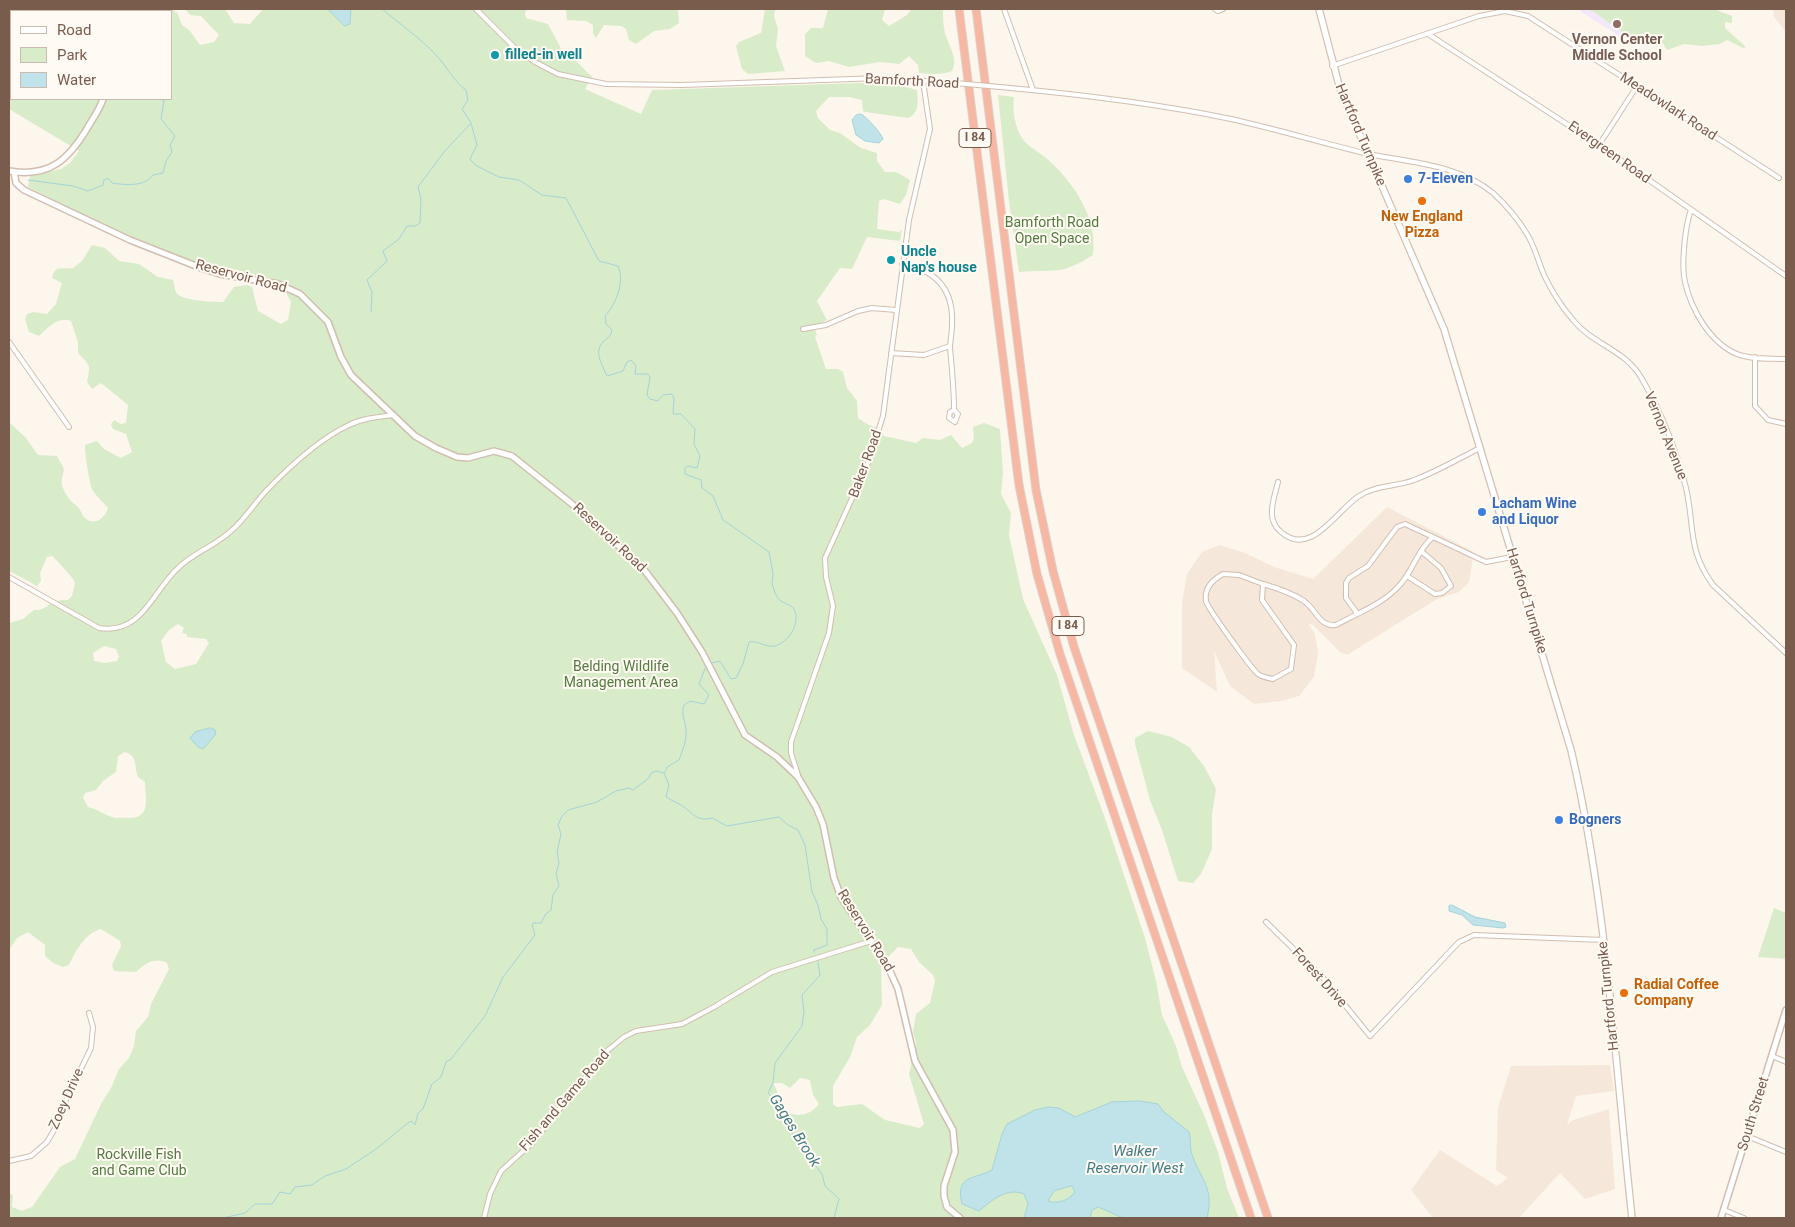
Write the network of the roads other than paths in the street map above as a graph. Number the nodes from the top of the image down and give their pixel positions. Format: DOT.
graph roads {
  1 [pos="476,9"];
  2 [pos="959,9"];
  3 [pos="976,9"];
  4 [pos="1004,9"];
  5 [pos="1215,9"];
  6 [pos="1223,9"];
  7 [pos="1319,9"];
  8 [pos="1477,9"];
  9 [pos="1479,16"];
  10 [pos="1428,34"];
  11 [pos="1332,66"];
  12 [pos="922,81"];
  13 [pos="1637,86"];
  14 [pos="1033,90"];
  15 [pos="102,100"];
  16 [pos="1599,145"];
  17 [pos="1366,153"];
  18 [pos="11,172"];
  19 [pos="1779,178"];
  20 [pos="1691,210"];
  21 [pos="902,264"];
  22 [pos="1786,276"];
  23 [pos="896,310"];
  24 [pos="803,329"];
  25 [pos="9,342"];
  26 [pos="950,346"];
  27 [pos="891,353"];
  28 [pos="1755,357"];
  29 [pos="1786,359"];
  30 [pos="954,410"];
  31 [pos="394,415"];
  32 [pos="1786,424"];
  33 [pos="69,427"];
  34 [pos="1480,448"];
  35 [pos="1278,482"];
  36 [pos="1433,537"];
  37 [pos="1421,551"];
  38 [pos="1512,556"];
  39 [pos="9,576"];
  40 [pos="1407,576"];
  41 [pos="1264,584"];
  42 [pos="1357,613"];
  43 [pos="1786,653"];
  44 [pos="798,777"];
  45 [pos="1266,922"];
  46 [pos="1604,940"];
  47 [pos="871,941"];
  48 [pos="1786,1010"];
  49 [pos="89,1013"];
  50 [pos="1772,1056"];
  51 [pos="1786,1062"];
  52 [pos="1747,1136"];
  53 [pos="1786,1152"];
  54 [pos="9,1161"];
  55 [pos="1724,1210"];
  56 [pos="484,1218"];
  57 [pos="960,1218"];
  58 [pos="1251,1218"];
  59 [pos="1268,1218"];
  60 [pos="1632,1218"];
  61 [pos="1721,1218"];
  62 [pos="1744,1218"];
  1 -- 12 [label="street, Bamforth Road"];
  2 -- 58 [label="highway, I 84"];
  3 -- 59 [label="highway, I 84"];
  4 -- 14 [label="street"];
  5 -- 6 [label="street"];
  7 -- 11 [label="main road, Hartford Turnpike"];
  8 -- 9 [label="street"];
  9 -- 10 [label="street, Meadowlark Road"];
  9 -- 13 [label="street, Meadowlark Road"];
  10 -- 11 [label="street, Meadowlark Road"];
  10 -- 16 [label="street, Evergreen Road"];
  11 -- 17 [label="main road, Hartford Turnpike"];
  12 -- 14 [label="street, Bamforth Road, bridge"];
  12 -- 21 [label="street, Baker Road"];
  13 -- 16 [label="street"];
  13 -- 19 [label="street, Meadowlark Road"];
  14 -- 17 [label="street, Bamforth Road"];
  15 -- 18 [label="street"];
  16 -- 20 [label="street, Evergreen Road"];
  17 -- 34 [label="main road, Hartford Turnpike"];
  17 -- 43 [label="street, Vernon Avenue"];
  18 -- 31 [label="street, Reservoir Road"];
  20 -- 22 [label="street, Evergreen Road"];
  20 -- 28 [label="street"];
  21 -- 23 [label="street, Baker Road"];
  21 -- 26 [label="street"];
  23 -- 24 [label="street"];
  23 -- 27 [label="street, Baker Road"];
  25 -- 33 [label="street"];
  26 -- 27 [label="street"];
  26 -- 30 [label="street"];
  27 -- 44 [label="street, Baker Road"];
  28 -- 29 [label="street"];
  28 -- 32 [label="street"];
  31 -- 39 [label="street"];
  31 -- 44 [label="street, Reservoir Road"];
  34 -- 35 [label="street"];
  34 -- 38 [label="main road, Hartford Turnpike"];
  36 -- 37 [label="street"];
  36 -- 38 [label="street"];
  36 -- 42 [label="street"];
  37 -- 40 [label="street"];
  37 -- 40 [label="street"];
  38 -- 46 [label="main road, Hartford Turnpike"];
  40 -- 42 [label="street"];
  41 -- 41 [label="street"];
  41 -- 42 [label="street"];
  44 -- 47 [label="street, Reservoir Road"];
  45 -- 46 [label="street, Forest Drive"];
  46 -- 60 [label="main road, Hartford Turnpike"];
  47 -- 56 [label="street, Fish and Game Road"];
  47 -- 57 [label="street, Reservoir Road"];
  48 -- 50 [label="street, South Street"];
  49 -- 54 [label="street, Zoey Drive"];
  50 -- 51 [label="street"];
  50 -- 52 [label="street, South Street"];
  52 -- 53 [label="street"];
  52 -- 55 [label="street, South Street"];
  55 -- 61 [label="street, South Street"];
  55 -- 62 [label="street"];
}
